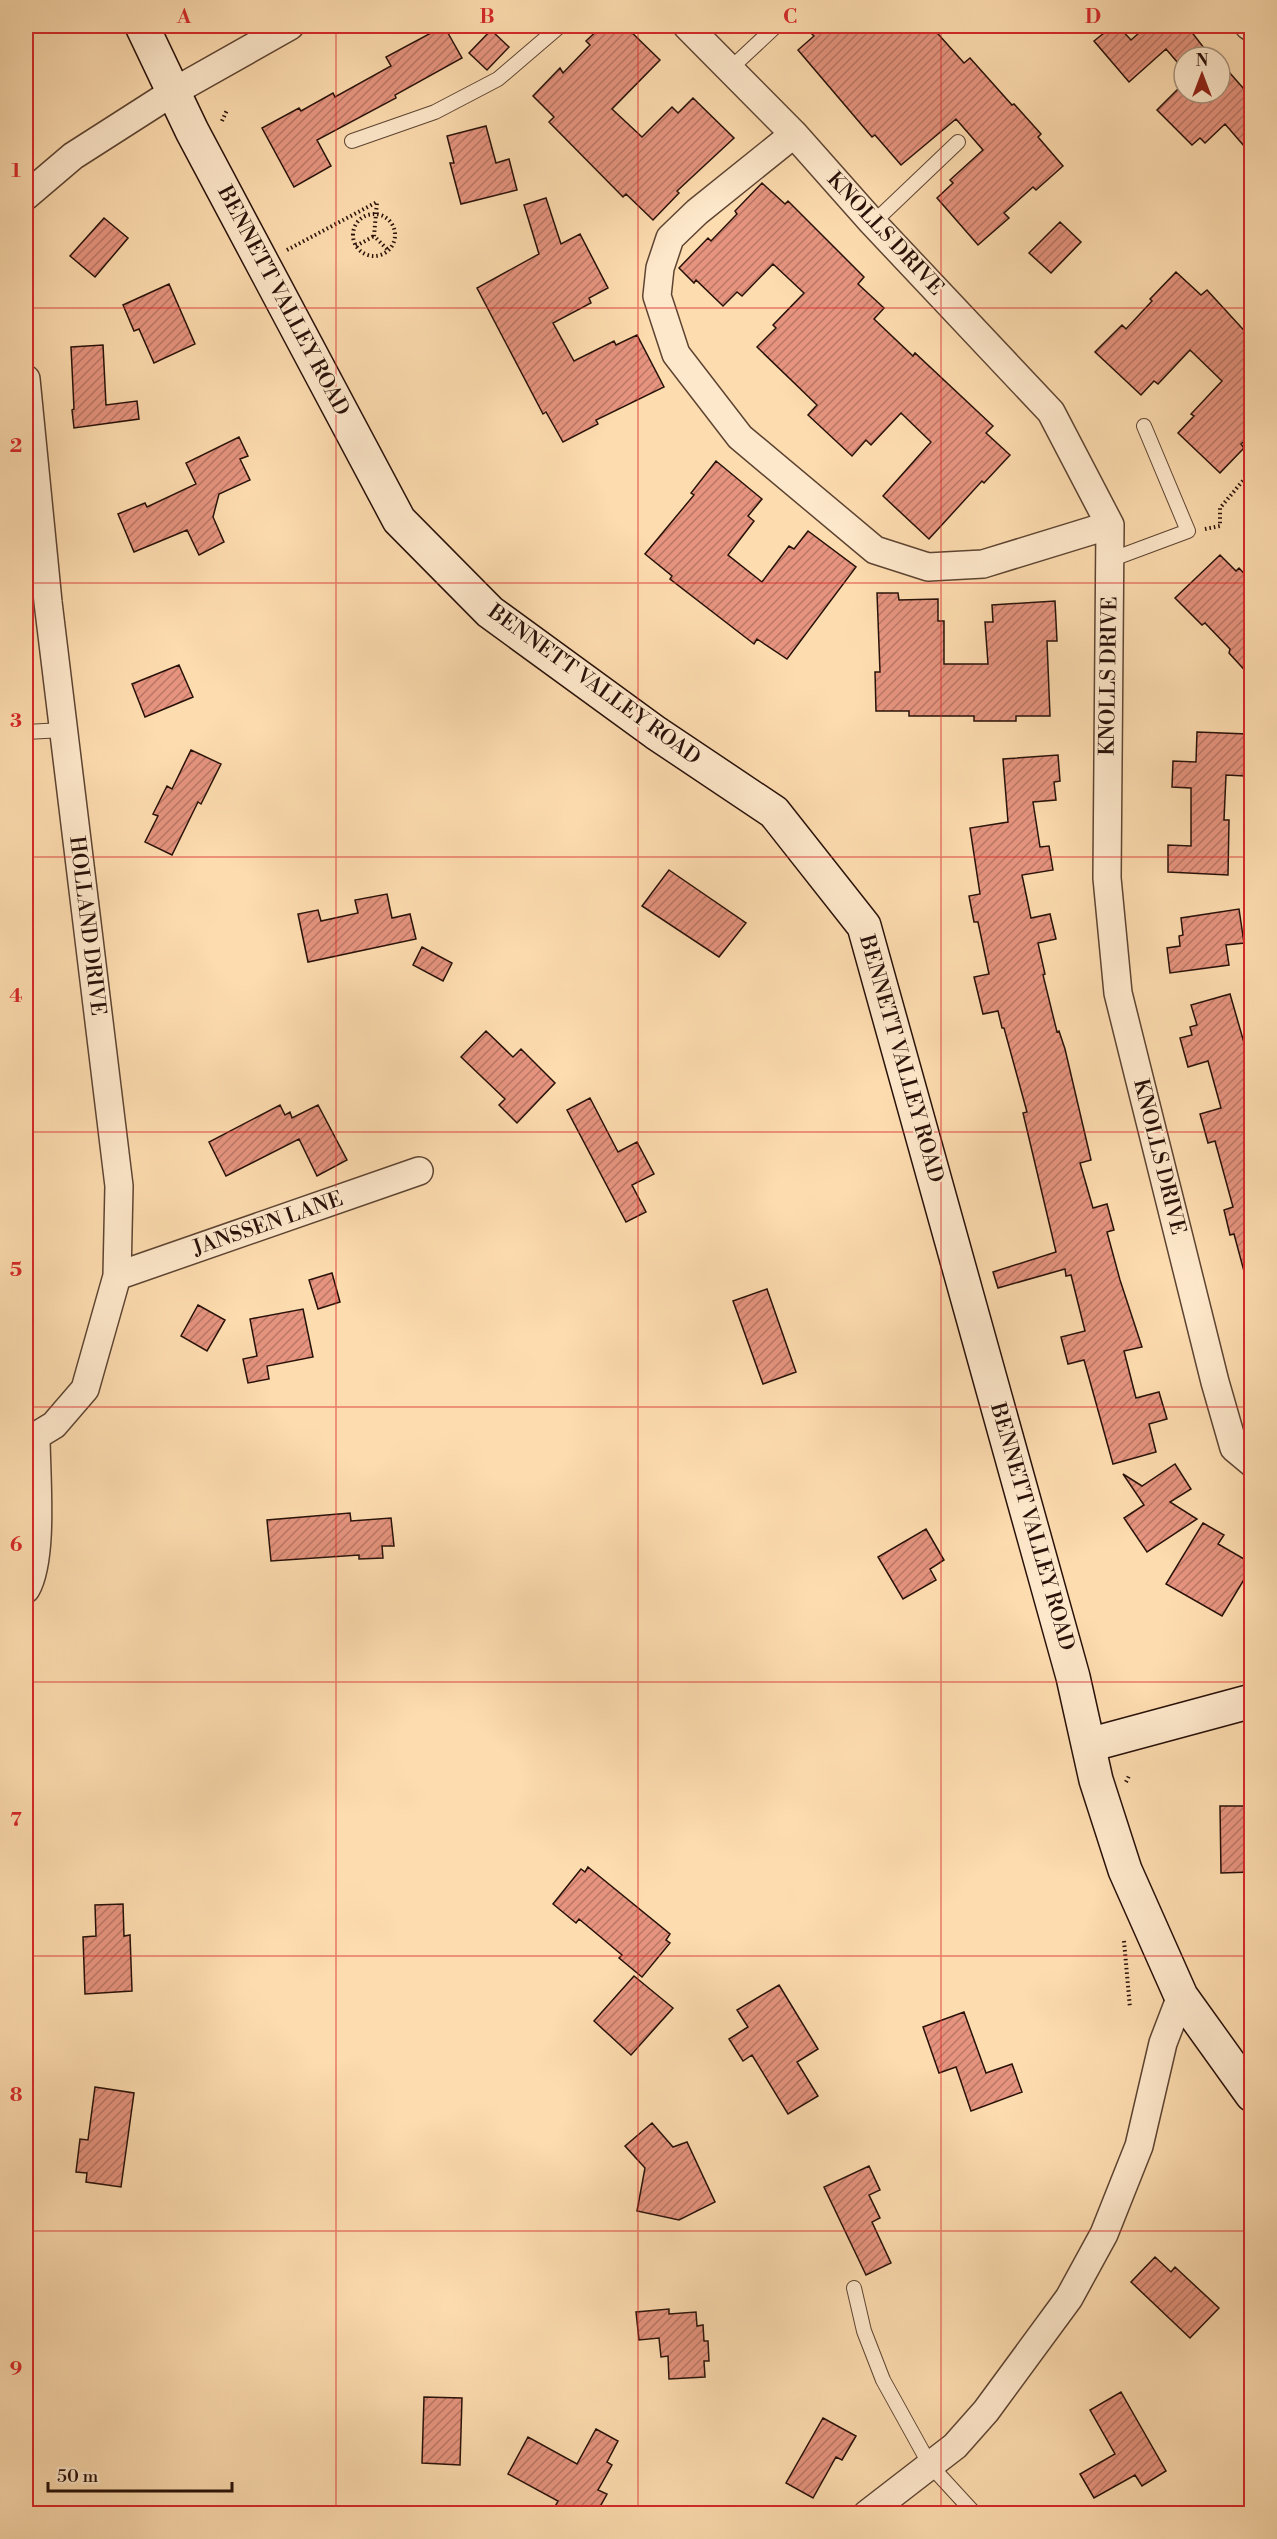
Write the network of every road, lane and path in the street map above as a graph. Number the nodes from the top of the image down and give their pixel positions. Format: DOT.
graph roads {
  1 [pos="142,26"];
  2 [pos="290,26"];
  3 [pos="560,26"];
  4 [pos="687,26"];
  5 [pos="776,26"];
  6 [pos="730,69"];
  7 [pos="173,92"];
  8 [pos="227,110"];
  9 [pos="222,121"];
  10 [pos="794,134"];
  11 [pos="352,141"];
  12 [pos="958,142"];
  13 [pos="26,196"];
  14 [pos="376,214"];
  15 [pos="873,223"];
  16 [pos="374,236"];
  17 [pos="356,246"];
  18 [pos="389,251"];
  19 [pos="262,263"];
  20 [pos="26,379"];
  21 [pos="1144,426"];
  22 [pos="1251,470"];
  23 [pos="1110,525"];
  24 [pos="1188,531"];
  25 [pos="1110,560"];
  26 [pos="63,730"];
  27 [pos="26,732"];
  28 [pos="419,1172"];
  29 [pos="117,1276"];
  30 [pos="31,1439"];
  31 [pos="1251,1463"];
  32 [pos="26,1589"];
  33 [pos="1251,1701"];
  34 [pos="1089,1745"];
  35 [pos="1181,1996"];
  36 [pos="1251,2095"];
  37 [pos="854,2288"];
  38 [pos="930,2465"];
  39 [pos="867,2514"];
  40 [pos="975,2514"];
  1 -- 7 [label="street, BENNETT VALLEY ROAD"];
  2 -- 7 [label="street"];
  3 -- 11 [label="lane"];
  4 -- 6 [label="street, KNOLLS DRIVE"];
  5 -- 6 [label="lane"];
  6 -- 10 [label="street, KNOLLS DRIVE"];
  7 -- 13 [label="street"];
  7 -- 19 [label="street, BENNETT VALLEY ROAD"];
  8 -- 9 [label="path"];
  10 -- 15 [label="street, KNOLLS DRIVE"];
  10 -- 23 [label="street"];
  12 -- 15 [label="lane"];
  14 -- 16 [label="path"];
  14 -- 17 [label="path"];
  14 -- 18 [label="path"];
  14 -- 19 [label="path"];
  15 -- 23 [label="street, KNOLLS DRIVE"];
  16 -- 17 [label="path"];
  16 -- 18 [label="path"];
  17 -- 18 [label="path"];
  19 -- 34 [label="street, BENNETT VALLEY ROAD"];
  20 -- 26 [label="street, HOLLAND DRIVE"];
  21 -- 24 [label="lane"];
  22 -- 24 [label="path"];
  23 -- 25 [label="street, KNOLLS DRIVE"];
  24 -- 25 [label="lane"];
  25 -- 31 [label="street, KNOLLS DRIVE"];
  26 -- 27 [label="lane"];
  26 -- 29 [label="street, HOLLAND DRIVE"];
  28 -- 29 [label="street, JANSSEN LANE"];
  29 -- 30 [label="street, HOLLAND DRIVE"];
  30 -- 32 [label="street"];
  33 -- 34 [label="street"];
  34 -- 35 [label="street, BENNETT VALLEY ROAD"];
  35 -- 36 [label="street, BENNETT VALLEY ROAD"];
  35 -- 38 [label="street"];
  37 -- 38 [label="lane"];
  38 -- 39 [label="street"];
  38 -- 40 [label="lane"];
}
